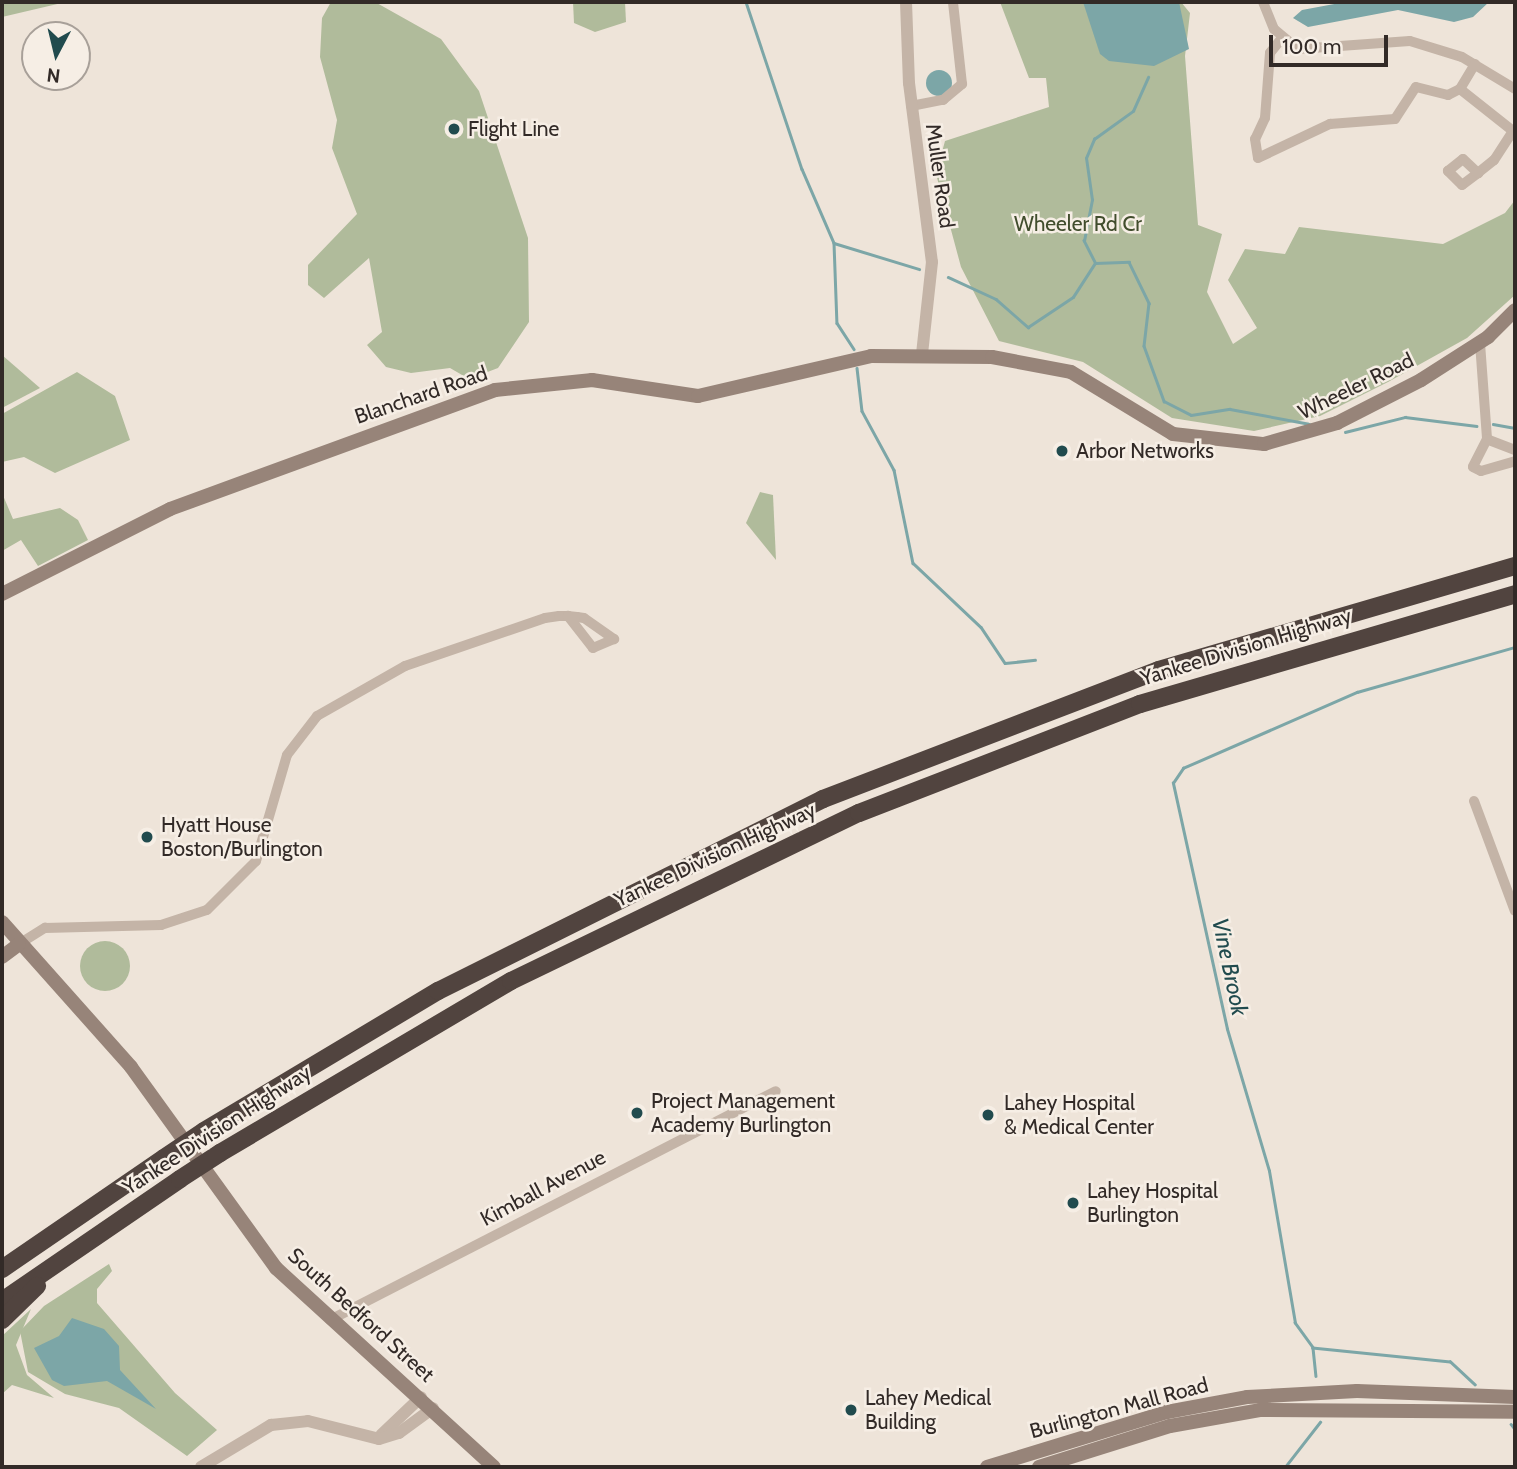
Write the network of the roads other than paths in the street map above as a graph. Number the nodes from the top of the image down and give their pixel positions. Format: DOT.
graph roads {
  1 [pos="906,2"];
  2 [pos="953,2"];
  3 [pos="1263,2"];
  4 [pos="1282,38"];
  5 [pos="1475,64"];
  6 [pos="1460,89"];
  7 [pos="1515,89"];
  8 [pos="911,106"];
  9 [pos="1478,173"];
  10 [pos="1515,310"];
  11 [pos="1480,343"];
  12 [pos="922,354"];
  13 [pos="1487,439"];
  14 [pos="1515,450"];
  15 [pos="1515,461"];
  16 [pos="1515,566"];
  17 [pos="2,594"];
  18 [pos="1515,594"];
  19 [pos="568,616"];
  20 [pos="1474,801"];
  21 [pos="1515,911"];
  22 [pos="2,922"];
  23 [pos="19,944"];
  24 [pos="2,957"];
  25 [pos="776,1091"];
  26 [pos="85,1244"];
  27 [pos="2,1269"];
  28 [pos="2,1301"];
  29 [pos="2,1320"];
  30 [pos="330,1320"];
  31 [pos="421,1397"];
  32 [pos="1515,1397"];
  33 [pos="433,1408"];
  34 [pos="1515,1412"];
  35 [pos="372,1439"];
  36 [pos="201,1467"];
  37 [pos="494,1467"];
  38 [pos="986,1467"];
  39 [pos="1039,1467"];
  1 -- 8 [label="street, Muller Road"];
  2 -- 8 [label="street"];
  3 -- 4 [label="street"];
  4 -- 5 [label="street"];
  4 -- 6 [label="street"];
  5 -- 6 [label="street"];
  5 -- 7 [label="street"];
  6 -- 9 [label="street"];
  8 -- 12 [label="street, Muller Road"];
  10 -- 11 [label="main road, Wheeler Road"];
  11 -- 12 [label="main road, Wheeler Road"];
  11 -- 13 [label="street"];
  12 -- 17 [label="main road, Blanchard Road"];
  13 -- 14 [label="street"];
  13 -- 15 [label="street"];
  16 -- 27 [label="highway, Yankee Division Highway, bridge"];
  18 -- 26 [label="highway, Yankee Division Highway, bridge"];
  19 -- 23 [label="street"];
  20 -- 21 [label="street"];
  22 -- 23 [label="main road, South Bedford Street"];
  23 -- 24 [label="main road"];
  23 -- 30 [label="main road, South Bedford Street"];
  25 -- 30 [label="street, Kimball Avenue"];
  26 -- 28 [label="highway, Yankee Division Highway"];
  26 -- 29 [label="highway"];
  30 -- 31 [label="main road, South Bedford Street"];
  31 -- 33 [label="main road, South Bedford Street"];
  31 -- 35 [label="street"];
  32 -- 38 [label="main road, Burlington Mall Road"];
  33 -- 35 [label="street"];
  33 -- 37 [label="main road, South Bedford Street"];
  34 -- 39 [label="main road, Burlington Mall Road"];
  35 -- 36 [label="street"];
}
